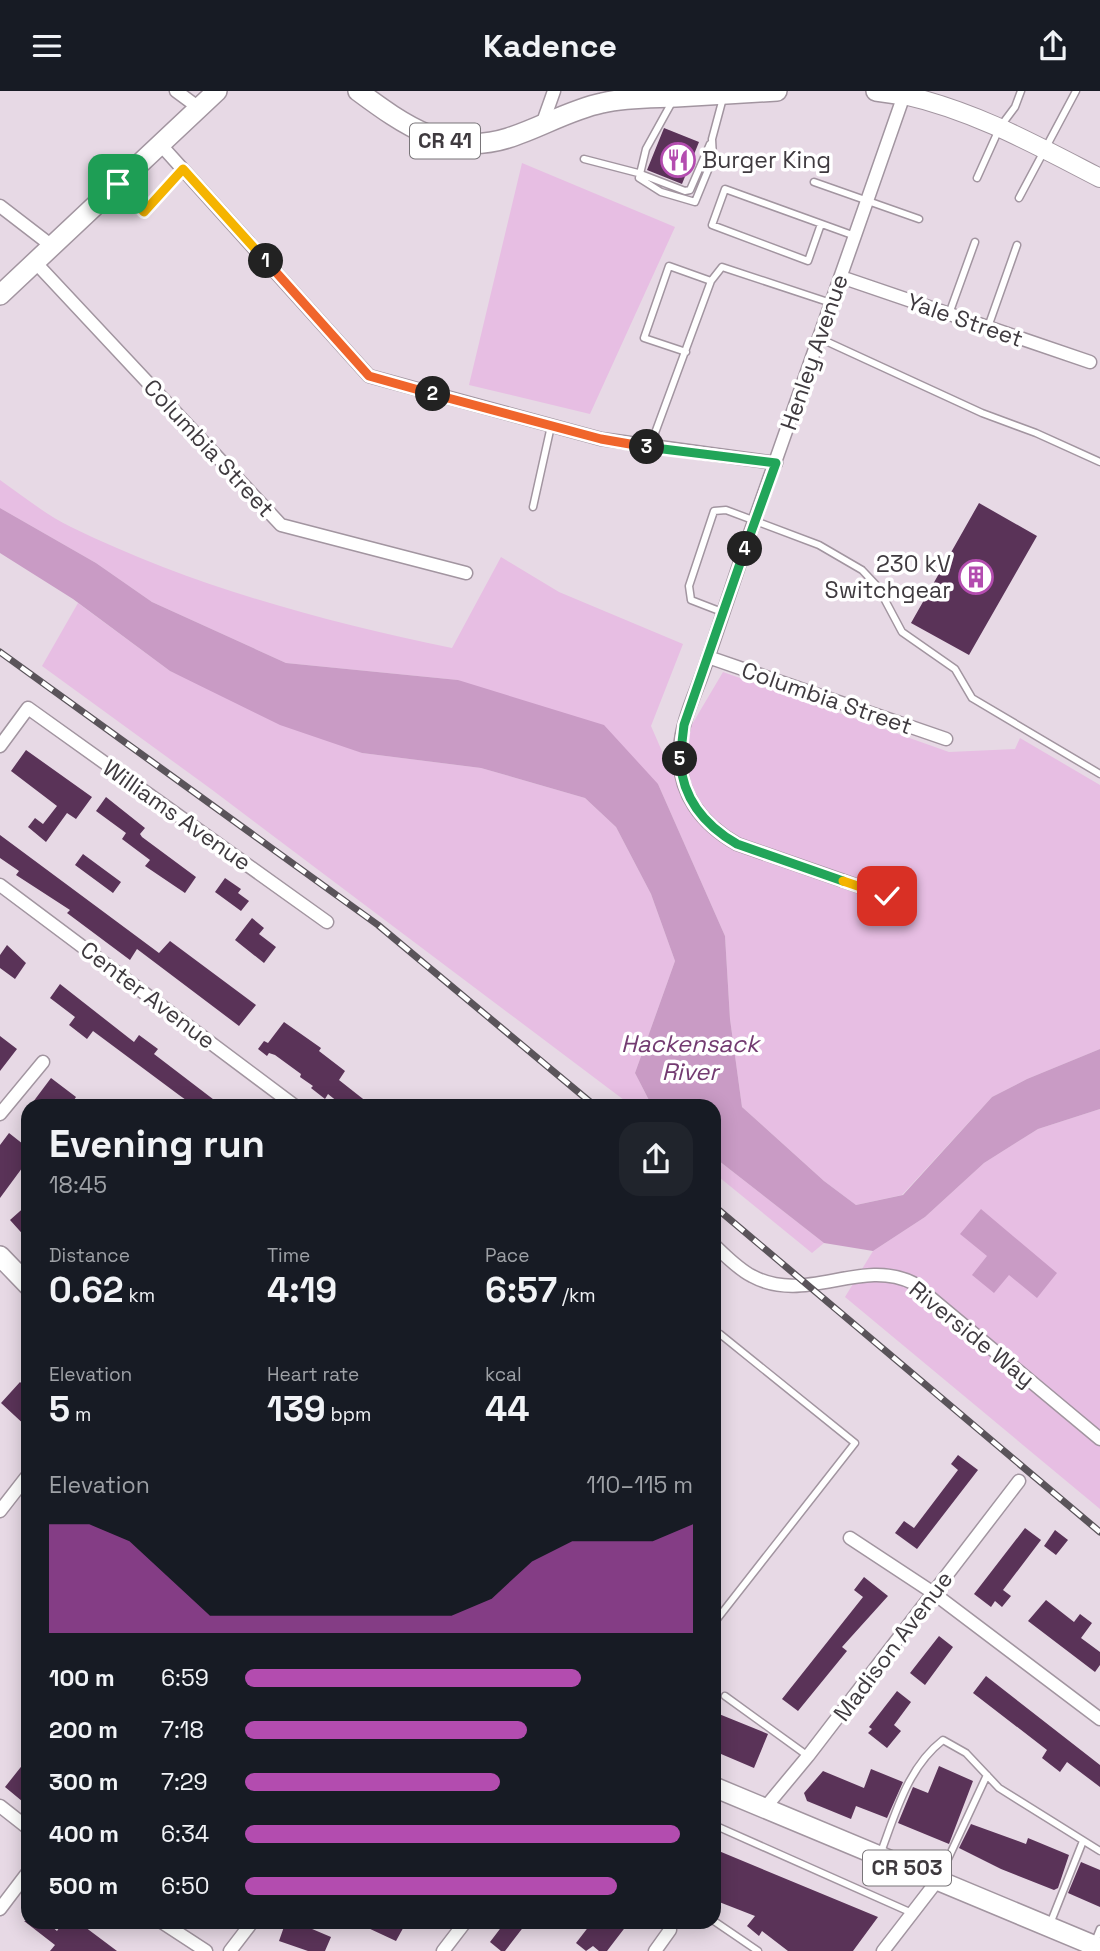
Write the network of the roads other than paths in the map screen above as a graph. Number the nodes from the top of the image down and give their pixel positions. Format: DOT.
graph roads {
  1 [pos="177,91"];
  2 [pos="217,91"];
  3 [pos="358,91"];
  4 [pos="554,91"];
  5 [pos="777,91"];
  6 [pos="876,91"];
  7 [pos="1021,91"];
  8 [pos="1076,91"];
  9 [pos="905,93"];
  10 [pos="724,94"];
  11 [pos="675,97"];
  12 [pos="199,108"];
  13 [pos="543,123"];
  14 [pos="1000,127"];
  15 [pos="712,139"];
  16 [pos="160,144"];
  17 [pos="1047,151"];
  18 [pos="583,159"];
  19 [pos="183,169"];
  20 [pos="638,173"];
  21 [pos="977,178"];
  22 [pos="1100,178"];
  23 [pos="814,182"];
  24 [pos="118,184"];
  25 [pos="1019,198"];
  26 [pos="867,201"];
  27 [pos="0,206"];
  28 [pos="919,219"];
  29 [pos="821,224"];
  30 [pos="855,236"];
  31 [pos="975,242"];
  32 [pos="1017,245"];
  33 [pos="52,246"];
  34 [pos="35,262"];
  35 [pos="841,277"];
  36 [pos="711,281"];
  37 [pos="0,295"];
  38 [pos="831,303"];
  39 [pos="948,314"];
  40 [pos="988,327"];
  41 [pos="819,338"];
  42 [pos="686,352"];
  43 [pos="1090,362"];
  44 [pos="551,426"];
  45 [pos="655,448"];
  46 [pos="1100,462"];
  47 [pos="776,463"];
  48 [pos="533,507"];
  49 [pos="755,520"];
  50 [pos="466,573"];
  51 [pos="722,612"];
  52 [pos="708,657"];
  53 [pos="946,739"];
  54 [pos="0,746"];
  55 [pos="1100,774"];
  56 [pos="0,885"];
  57 [pos="887,896"];
  58 [pos="327,922"];
  59 [pos="43,1062"];
  60 [pos="286,1099"];
  61 [pos="0,1114"];
  62 [pos="721,1251"];
  63 [pos="0,1257"];
  64 [pos="21,1278"];
  65 [pos="721,1335"];
  66 [pos="1100,1439"];
  67 [pos="1019,1481"];
  68 [pos="21,1484"];
  69 [pos="0,1511"];
  70 [pos="850,1538"];
  71 [pos="933,1593"];
  72 [pos="721,1614"];
  73 [pos="725,1696"];
  74 [pos="1100,1719"];
  75 [pos="808,1756"];
  76 [pos="987,1775"];
  77 [pos="721,1790"];
  78 [pos="0,1806"];
  79 [pos="764,1809"];
  80 [pos="21,1822"];
  81 [pos="721,1828"];
  82 [pos="1083,1841"];
  83 [pos="1100,1851"];
  84 [pos="878,1857"];
  85 [pos="21,1881"];
  86 [pos="937,1881"];
  87 [pos="0,1909"];
  88 [pos="912,1913"];
  89 [pos="721,1926"];
  90 [pos="1049,1927"];
  91 [pos="172,1929"];
  92 [pos="247,1929"];
  93 [pos="460,1929"];
  94 [pos="670,1930"];
  95 [pos="1098,1941"];
  96 [pos="206,1951"];
  97 [pos="230,1951"];
  98 [pos="443,1951"];
  99 [pos="655,1951"];
  100 [pos="758,1951"];
  101 [pos="883,1951"];
  1 -- 12 [label="street"];
  2 -- 12 [label="main road"];
  3 -- 13 [label="main road, CR 41"];
  4 -- 13 [label="street"];
  5 -- 10 [label="main road, CR 41"];
  6 -- 9 [label="main road"];
  7 -- 14 [label="lane"];
  8 -- 17 [label="lane"];
  9 -- 14 [label="main road"];
  9 -- 26 [label="street, Henley Avenue"];
  10 -- 11 [label="main road, CR 41"];
  10 -- 15 [label="lane"];
  11 -- 13 [label="main road, CR 41"];
  11 -- 20 [label="lane"];
  12 -- 16 [label="main road"];
  14 -- 17 [label="main road"];
  14 -- 21 [label="lane"];
  15 -- 20 [label="lane"];
  15 -- 20 [label="lane"];
  16 -- 19 [label="street"];
  16 -- 24 [label="main road"];
  17 -- 22 [label="main road"];
  17 -- 25 [label="lane"];
  18 -- 20 [label="lane"];
  19 -- 24 [label="lane"];
  19 -- 44 [label="street"];
  23 -- 26 [label="lane"];
  24 -- 33 [label="main road"];
  26 -- 28 [label="lane"];
  26 -- 30 [label="street, Henley Avenue"];
  27 -- 33 [label="street"];
  29 -- 29 [label="lane"];
  29 -- 30 [label="lane"];
  30 -- 35 [label="street, Henley Avenue"];
  31 -- 39 [label="lane"];
  32 -- 40 [label="lane"];
  33 -- 34 [label="main road"];
  34 -- 37 [label="main road"];
  34 -- 50 [label="street, Columbia Street"];
  35 -- 38 [label="street, Henley Avenue"];
  35 -- 39 [label="street, Yale Street"];
  36 -- 38 [label="lane"];
  36 -- 42 [label="lane"];
  36 -- 42 [label="lane"];
  38 -- 41 [label="street, Henley Avenue"];
  39 -- 40 [label="street, Yale Street"];
  40 -- 43 [label="street, Yale Street"];
  41 -- 46 [label="lane"];
  41 -- 47 [label="street, Henley Avenue"];
  42 -- 45 [label="lane"];
  44 -- 45 [label="street"];
  44 -- 48 [label="lane"];
  45 -- 47 [label="street"];
  47 -- 49 [label="street, Henley Avenue"];
  49 -- 51 [label="street, Henley Avenue"];
  49 -- 51 [label="lane"];
  49 -- 55 [label="lane"];
  51 -- 52 [label="street, Henley Avenue"];
  52 -- 53 [label="street, Columbia Street"];
  52 -- 57 [label="street, Henley Avenue"];
  54 -- 58 [label="street, Williams Avenue"];
  56 -- 60 [label="street, Center Avenue"];
  59 -- 61 [label="street"];
  62 -- 66 [label="street, Riverside Way"];
  63 -- 64 [label="main road"];
  65 -- 72 [label="lane"];
  67 -- 71 [label="street, Madison Avenue"];
  68 -- 69 [label="street"];
  70 -- 71 [label="street"];
  71 -- 74 [label="street"];
  71 -- 75 [label="street, Madison Avenue"];
  73 -- 75 [label="lane"];
  75 -- 79 [label="street, Madison Avenue"];
  76 -- 82 [label="lane"];
  76 -- 84 [label="lane"];
  76 -- 86 [label="lane"];
  77 -- 79 [label="main road, CR 503"];
  78 -- 80 [label="street"];
  79 -- 84 [label="main road, CR 503"];
  81 -- 88 [label="lane"];
  82 -- 83 [label="lane"];
  82 -- 90 [label="lane"];
  84 -- 86 [label="main road, CR 503"];
  85 -- 87 [label="street"];
  86 -- 88 [label="street"];
  86 -- 90 [label="main road, CR 503"];
  88 -- 101 [label="street"];
  89 -- 100 [label="lane"];
  90 -- 95 [label="main road, CR 503"];
  91 -- 96 [label="street"];
  92 -- 97 [label="street"];
  93 -- 98 [label="street"];
  94 -- 99 [label="street"];
}
